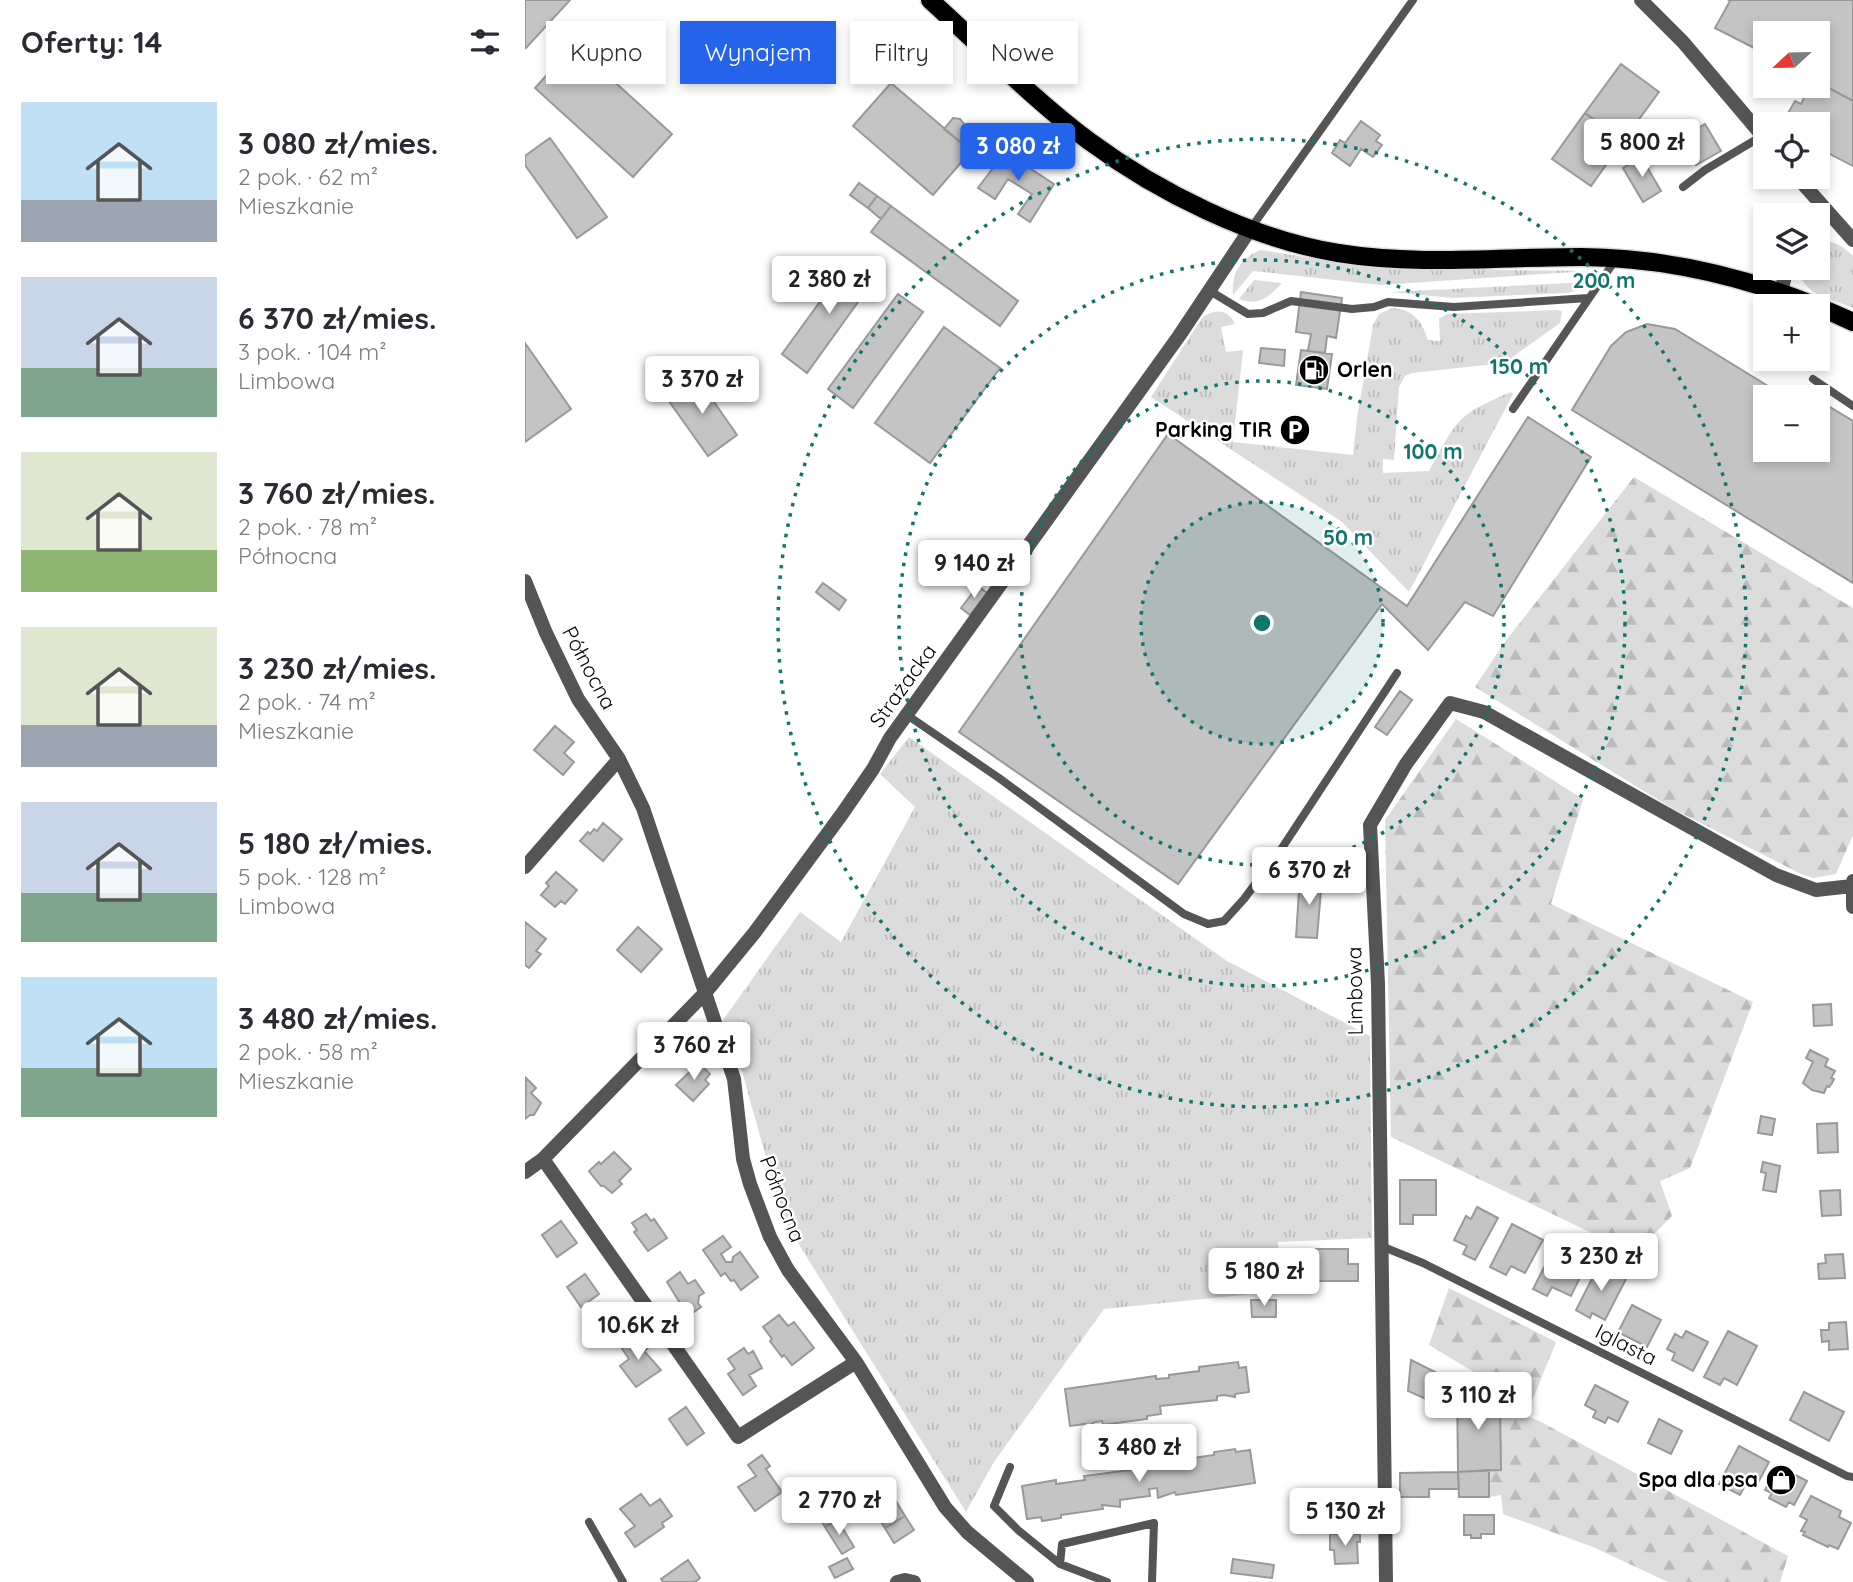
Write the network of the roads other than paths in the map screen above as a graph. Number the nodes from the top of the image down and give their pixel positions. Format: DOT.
graph roads {
  1 [pos="930,0"];
  2 [pos="1413,0"];
  3 [pos="1641,0"];
  4 [pos="1753,125"];
  5 [pos="1753,144"];
  6 [pos="1683,187"];
  7 [pos="1807,189"];
  8 [pos="1820,203"];
  9 [pos="1830,215"];
  10 [pos="1251,228"];
  11 [pos="1853,240"];
  12 [pos="1616,259"];
  13 [pos="1784,280"];
  14 [pos="1210,291"];
  15 [pos="1781,292"];
  16 [pos="1588,298"];
  17 [pos="1853,321"];
  18 [pos="1813,379"];
  19 [pos="1853,406"];
  20 [pos="1513,409"];
  21 [pos="525,581"];
  22 [pos="1397,673"];
  23 [pos="907,715"];
  24 [pos="618,759"];
  25 [pos="525,867"];
  26 [pos="1853,881"];
  27 [pos="1852,886"];
  28 [pos="1853,906"];
  29 [pos="705,993"];
  30 [pos="543,1159"];
  31 [pos="525,1172"];
  32 [pos="1381,1246"];
  33 [pos="856,1362"];
  34 [pos="1010,1467"];
  35 [pos="1853,1477"];
  36 [pos="589,1521"];
  37 [pos="1060,1564"];
  38 [pos="623,1582"];
  39 [pos="897,1582"];
  40 [pos="914,1582"];
  41 [pos="1027,1582"];
  42 [pos="1107,1582"];
  43 [pos="1152,1582"];
  44 [pos="1386,1582"];
  1 -- 10 [label="main road"];
  2 -- 10 [label="lane"];
  3 -- 4 [label="street"];
  5 -- 6 [label="lane"];
  7 -- 8 [label="street"];
  9 -- 11 [label="street"];
  10 -- 12 [label="main road"];
  10 -- 14 [label="street, Strażacka"];
  12 -- 15 [label="main road"];
  12 -- 16 [label="lane"];
  13 -- 15 [label="street"];
  14 -- 16 [label="lane"];
  14 -- 23 [label="street, Strażacka"];
  15 -- 17 [label="main road"];
  16 -- 20 [label="lane"];
  18 -- 19 [label="lane"];
  21 -- 24 [label="street, Północna"];
  22 -- 23 [label="lane"];
  23 -- 29 [label="street, Strażacka"];
  24 -- 25 [label="street"];
  24 -- 29 [label="street, Północna"];
  26 -- 27 [label="street"];
  27 -- 28 [label="street"];
  27 -- 32 [label="street, Limbowa"];
  29 -- 30 [label="street, Strażacka"];
  29 -- 33 [label="street, Północna"];
  30 -- 31 [label="street, Strażacka"];
  30 -- 33 [label="street"];
  32 -- 35 [label="lane, Iglasta"];
  32 -- 44 [label="street, Limbowa"];
  33 -- 41 [label="street, Północna"];
  34 -- 37 [label="lane"];
  36 -- 38 [label="lane"];
  37 -- 42 [label="lane"];
  37 -- 43 [label="lane"];
  39 -- 40 [label="street"];
}
